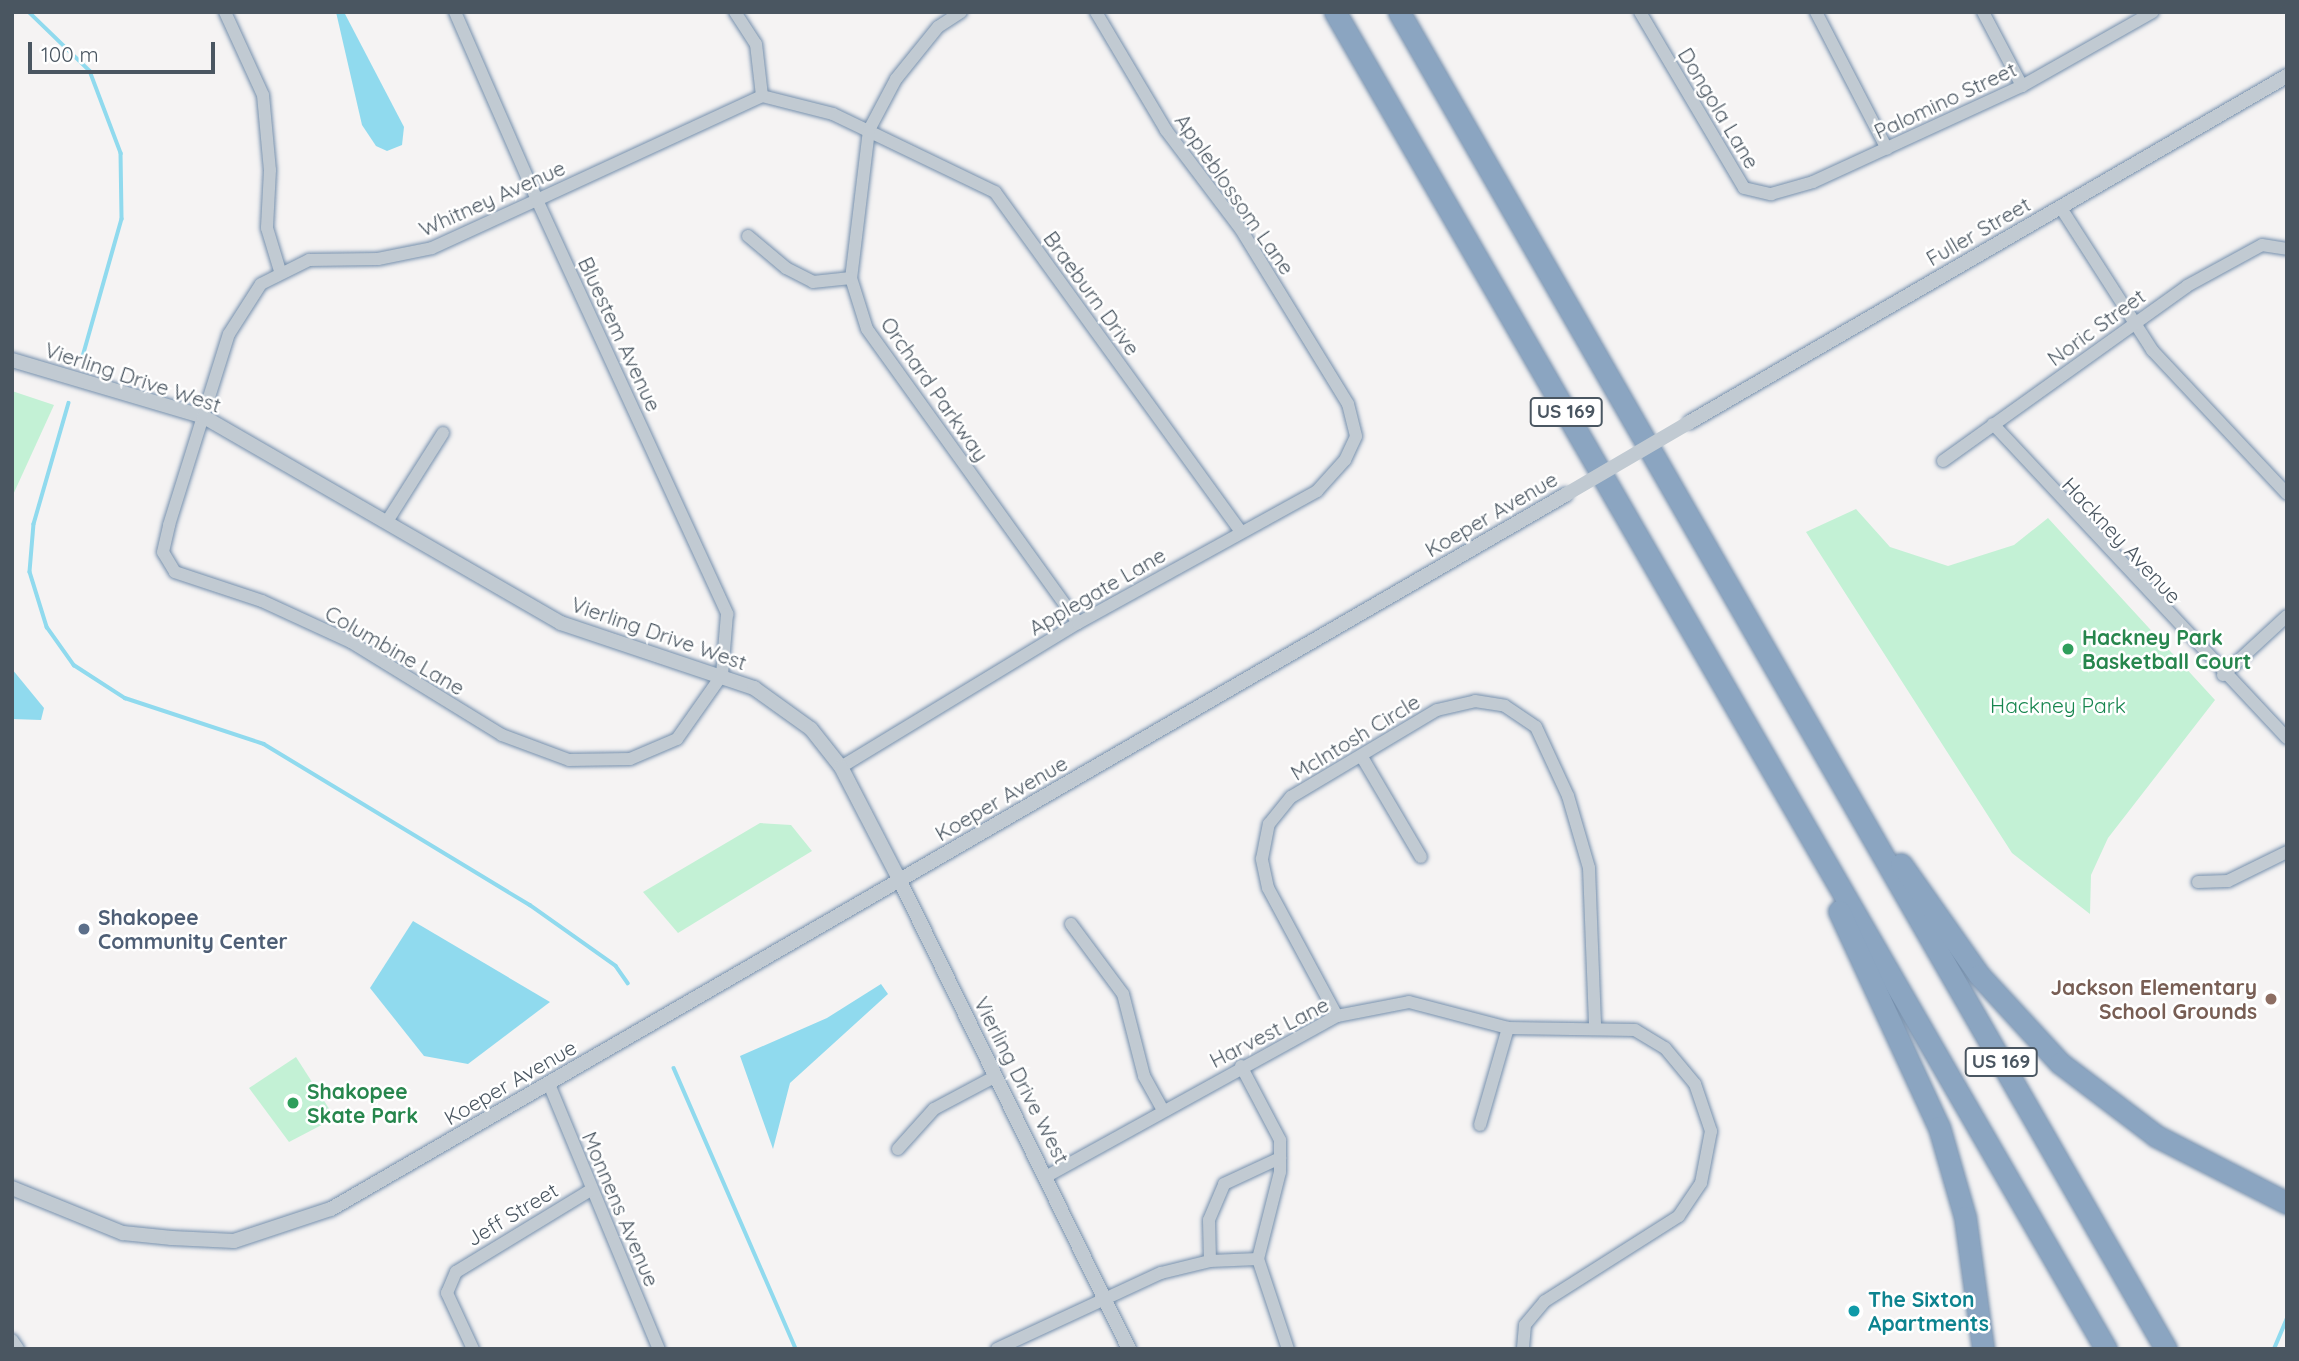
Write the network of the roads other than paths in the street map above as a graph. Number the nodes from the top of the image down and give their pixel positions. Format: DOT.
graph roads {
  1 [pos="225,12"];
  2 [pos="455,12"];
  3 [pos="735,12"];
  4 [pos="961,12"];
  5 [pos="1096,12"];
  6 [pos="1335,12"];
  7 [pos="1399,12"];
  8 [pos="1640,12"];
  9 [pos="1816,12"];
  10 [pos="1983,12"];
  11 [pos="2153,12"];
  12 [pos="2287,76"];
  13 [pos="2022,86"];
  14 [pos="762,96"];
  15 [pos="869,130"];
  16 [pos="1886,149"];
  17 [pos="1744,188"];
  18 [pos="537,200"];
  19 [pos="2061,208"];
  20 [pos="748,236"];
  21 [pos="2284,248"];
  22 [pos="280,271"];
  23 [pos="850,278"];
  24 [pos="2132,324"];
  25 [pos="12,360"];
  26 [pos="204,417"];
  27 [pos="1690,422"];
  28 [pos="1993,424"];
  29 [pos="443,433"];
  30 [pos="1356,436"];
  31 [pos="1943,461"];
  32 [pos="2287,495"];
  33 [pos="388,520"];
  34 [pos="1240,531"];
  35 [pos="2287,616"];
  36 [pos="1078,623"];
  37 [pos="722,675"];
  38 [pos="2223,675"];
  39 [pos="2287,738"];
  40 [pos="1362,757"];
  41 [pos="841,767"];
  42 [pos="1836,775"];
  43 [pos="1797,812"];
  44 [pos="2287,852"];
  45 [pos="1421,857"];
  46 [pos="900,881"];
  47 [pos="2198,882"];
  48 [pos="1071,924"];
  49 [pos="1337,1016"];
  50 [pos="1595,1025"];
  51 [pos="1508,1028"];
  52 [pos="1241,1066"];
  53 [pos="996,1076"];
  54 [pos="550,1084"];
  55 [pos="1163,1110"];
  56 [pos="1480,1125"];
  57 [pos="898,1149"];
  58 [pos="1280,1158"];
  59 [pos="1047,1176"];
  60 [pos="12,1188"];
  61 [pos="589,1191"];
  62 [pos="2287,1203"];
  63 [pos="1258,1259"];
  64 [pos="1210,1261"];
  65 [pos="1104,1296"];
  66 [pos="12,1340"];
  67 [pos="18,1349"];
  68 [pos="473,1349"];
  69 [pos="659,1349"];
  70 [pos="997,1349"];
  71 [pos="1129,1349"];
  72 [pos="1288,1349"];
  73 [pos="1523,1349"];
  74 [pos="1983,1349"];
  75 [pos="2106,1349"];
  76 [pos="2166,1349"];
  1 -- 22 [label="street"];
  2 -- 18 [label="street, Bluestem Avenue"];
  3 -- 14 [label="street"];
  4 -- 15 [label="street, Orchard Parkway"];
  5 -- 30 [label="street, Appleblossom Lane"];
  6 -- 43 [label="highway, US 169"];
  7 -- 42 [label="highway, US 169"];
  8 -- 17 [label="street, Dongola Lane"];
  9 -- 16 [label="street"];
  10 -- 13 [label="street"];
  11 -- 13 [label="street, Palomino Street"];
  12 -- 19 [label="street, Fuller Street"];
  13 -- 16 [label="street, Palomino Street"];
  14 -- 15 [label="street"];
  14 -- 18 [label="street, Whitney Avenue"];
  15 -- 23 [label="street, Orchard Parkway"];
  15 -- 34 [label="street, Braeburn Drive"];
  16 -- 17 [label="street, Palomino Street"];
  18 -- 22 [label="street, Whitney Avenue"];
  18 -- 37 [label="street, Bluestem Avenue"];
  19 -- 24 [label="street"];
  19 -- 27 [label="street, Fuller Street"];
  20 -- 23 [label="street"];
  21 -- 24 [label="street, Noric Street"];
  22 -- 26 [label="street, Whitney Avenue"];
  23 -- 36 [label="street, Orchard Parkway"];
  24 -- 28 [label="street, Noric Street"];
  24 -- 32 [label="street"];
  25 -- 26 [label="street, Vierling Drive West"];
  26 -- 33 [label="street, Vierling Drive West"];
  26 -- 37 [label="street, Columbine Lane"];
  27 -- 46 [label="street, Koeper Avenue, bridge"];
  28 -- 31 [label="street, Noric Street"];
  28 -- 38 [label="street, Hackney Avenue"];
  29 -- 33 [label="street"];
  30 -- 34 [label="street, Applegate Lane"];
  33 -- 37 [label="street, Vierling Drive West"];
  34 -- 36 [label="street, Applegate Lane"];
  35 -- 38 [label="street"];
  36 -- 41 [label="street, Applegate Lane"];
  37 -- 41 [label="street, Vierling Drive West"];
  38 -- 39 [label="street, Hackney Avenue"];
  40 -- 45 [label="street"];
  40 -- 49 [label="street, McIntosh Circle"];
  40 -- 50 [label="street, McIntosh Circle"];
  41 -- 46 [label="street, Vierling Drive West"];
  42 -- 62 [label="highway"];
  42 -- 76 [label="highway, US 169"];
  43 -- 74 [label="highway"];
  43 -- 75 [label="highway, US 169"];
  44 -- 47 [label="street"];
  46 -- 53 [label="street, Vierling Drive West"];
  46 -- 54 [label="street, Koeper Avenue"];
  48 -- 55 [label="street"];
  49 -- 51 [label="street, Harvest Lane"];
  49 -- 52 [label="street, Harvest Lane"];
  50 -- 51 [label="street, Harvest Lane"];
  50 -- 73 [label="street, Harvest Lane"];
  51 -- 56 [label="street"];
  52 -- 55 [label="street, Harvest Lane"];
  52 -- 58 [label="street"];
  53 -- 57 [label="street"];
  53 -- 59 [label="street, Vierling Drive West"];
  54 -- 60 [label="street, Koeper Avenue"];
  54 -- 61 [label="street, Monnens Avenue"];
  55 -- 59 [label="street, Harvest Lane"];
  58 -- 63 [label="street"];
  58 -- 64 [label="street"];
  59 -- 65 [label="street, Vierling Drive West"];
  61 -- 68 [label="street, Jeff Street"];
  61 -- 69 [label="street, Monnens Avenue"];
  63 -- 64 [label="street"];
  63 -- 72 [label="street"];
  64 -- 65 [label="street"];
  65 -- 70 [label="street"];
  65 -- 71 [label="street, Vierling Drive West"];
  66 -- 67 [label="street"];
}
